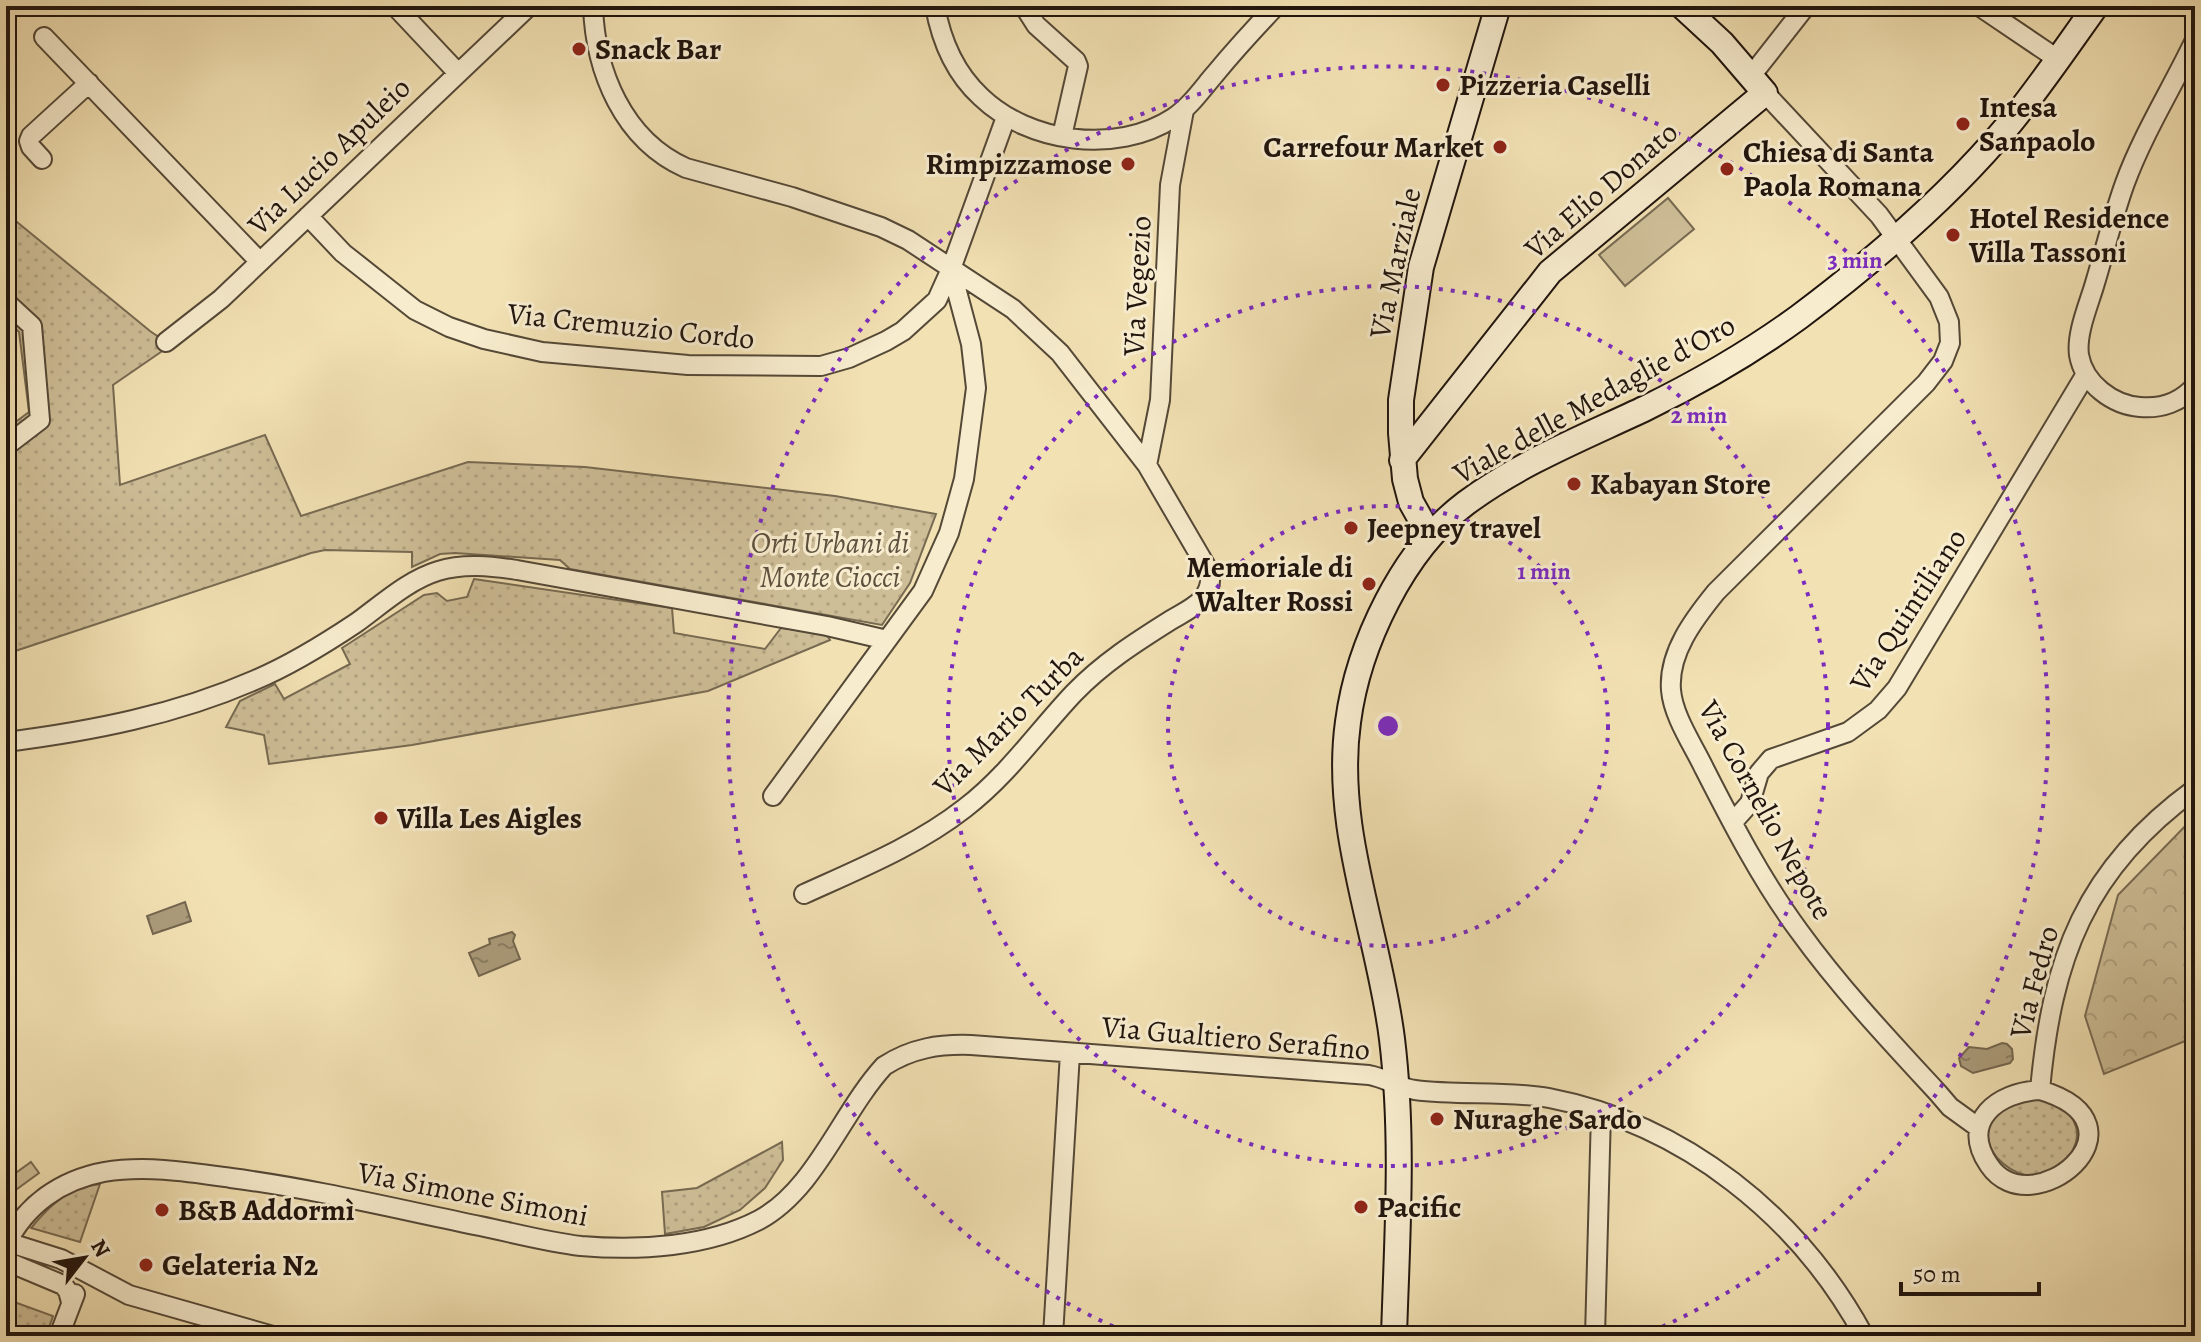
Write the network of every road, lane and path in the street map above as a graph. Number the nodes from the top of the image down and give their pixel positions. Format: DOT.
graph roads {
  1 [pos="395,6"];
  2 [pos="529,6"];
  3 [pos="593,6"];
  4 [pos="935,6"];
  5 [pos="1024,6"];
  6 [pos="1276,6"];
  7 [pos="1498,6"];
  8 [pos="1682,6"];
  9 [pos="1806,6"];
  10 [pos="1979,6"];
  11 [pos="2096,6"];
  12 [pos="44,37"];
  13 [pos="2195,40"];
  14 [pos="2059,60"];
  15 [pos="457,72"];
  16 [pos="89,83"];
  17 [pos="1758,84"];
  18 [pos="1184,110"];
  19 [pos="1006,117"];
  20 [pos="1062,136"];
  21 [pos="42,159"];
  22 [pos="308,216"];
  23 [pos="1897,238"];
  24 [pos="260,262"];
  25 [pos="951,269"];
  26 [pos="6,302"];
  27 [pos="166,342"];
  28 [pos="2086,374"];
  29 [pos="2195,386"];
  30 [pos="6,446"];
  31 [pos="1402,460"];
  32 [pos="1147,465"];
  33 [pos="1430,536"];
  34 [pos="887,640"];
  35 [pos="6,742"];
  36 [pos="2195,789"];
  37 [pos="773,796"];
  38 [pos="1733,822"];
  39 [pos="804,894"];
  40 [pos="1070,1053"];
  41 [pos="1395,1084"];
  42 [pos="2040,1090"];
  43 [pos="1601,1113"];
  44 [pos="1979,1128"];
  45 [pos="7,1244"];
  46 [pos="6,1261"];
  47 [pos="84,1272"];
  48 [pos="71,1302"];
  49 [pos="59,1336"];
  50 [pos="273,1336"];
  51 [pos="1053,1336"];
  52 [pos="1394,1336"];
  53 [pos="1595,1336"];
  54 [pos="1864,1336"];
  1 -- 15 [label="street"];
  2 -- 15 [label="street, Via Lucio Apuleio"];
  3 -- 25 [label="street"];
  4 -- 19 [label="street"];
  5 -- 20 [label="street"];
  6 -- 18 [label="street"];
  7 -- 31 [label="main road, Via Marziale"];
  8 -- 17 [label="main road"];
  9 -- 17 [label="street"];
  10 -- 14 [label="street"];
  11 -- 14 [label="main road, Viale delle Medaglie d'Oro"];
  12 -- 16 [label="street"];
  13 -- 28 [label="street"];
  14 -- 23 [label="main road, Viale delle Medaglie d'Oro"];
  15 -- 22 [label="street, Via Lucio Apuleio"];
  16 -- 21 [label="street"];
  16 -- 24 [label="street"];
  17 -- 23 [label="street, Via Cornelio Nepote"];
  17 -- 31 [label="main road, Via Elio Donato"];
  18 -- 20 [label="street"];
  18 -- 32 [label="street, Via Vegezio"];
  19 -- 20 [label="street"];
  19 -- 25 [label="street, Via Cremuzio Cordo"];
  22 -- 24 [label="street, Via Lucio Apuleio"];
  22 -- 25 [label="street, Via Cremuzio Cordo"];
  23 -- 33 [label="main road, Viale delle Medaglie d'Oro"];
  23 -- 38 [label="street, Via Cornelio Nepote"];
  24 -- 27 [label="street, Via Lucio Apuleio"];
  25 -- 32 [label="street"];
  25 -- 34 [label="street"];
  26 -- 30 [label="street"];
  28 -- 29 [label="street"];
  28 -- 38 [label="street, Via Quintiliano"];
  31 -- 33 [label="main road, Via Marziale"];
  32 -- 39 [label="street, Via Mario Turba"];
  33 -- 41 [label="main road, Viale delle Medaglie d'Oro"];
  34 -- 35 [label="street"];
  34 -- 37 [label="street"];
  36 -- 42 [label="street, Via Fedro"];
  38 -- 44 [label="street, Via Cornelio Nepote"];
  40 -- 41 [label="street, Via Gualtiero Serafino"];
  40 -- 45 [label="street, Via Simone Simoni"];
  40 -- 51 [label="street"];
  41 -- 43 [label="street, Via Gualtiero Serafino"];
  41 -- 52 [label="main road, Viale delle Medaglie d'Oro"];
  42 -- 44 [label="street"];
  42 -- 44 [label="street"];
  43 -- 53 [label="street"];
  43 -- 54 [label="street, Via Gualtiero Serafino"];
  45 -- 47 [label="street"];
  46 -- 48 [label="street"];
  47 -- 48 [label="street"];
  47 -- 50 [label="street"];
  48 -- 49 [label="street"];
}
